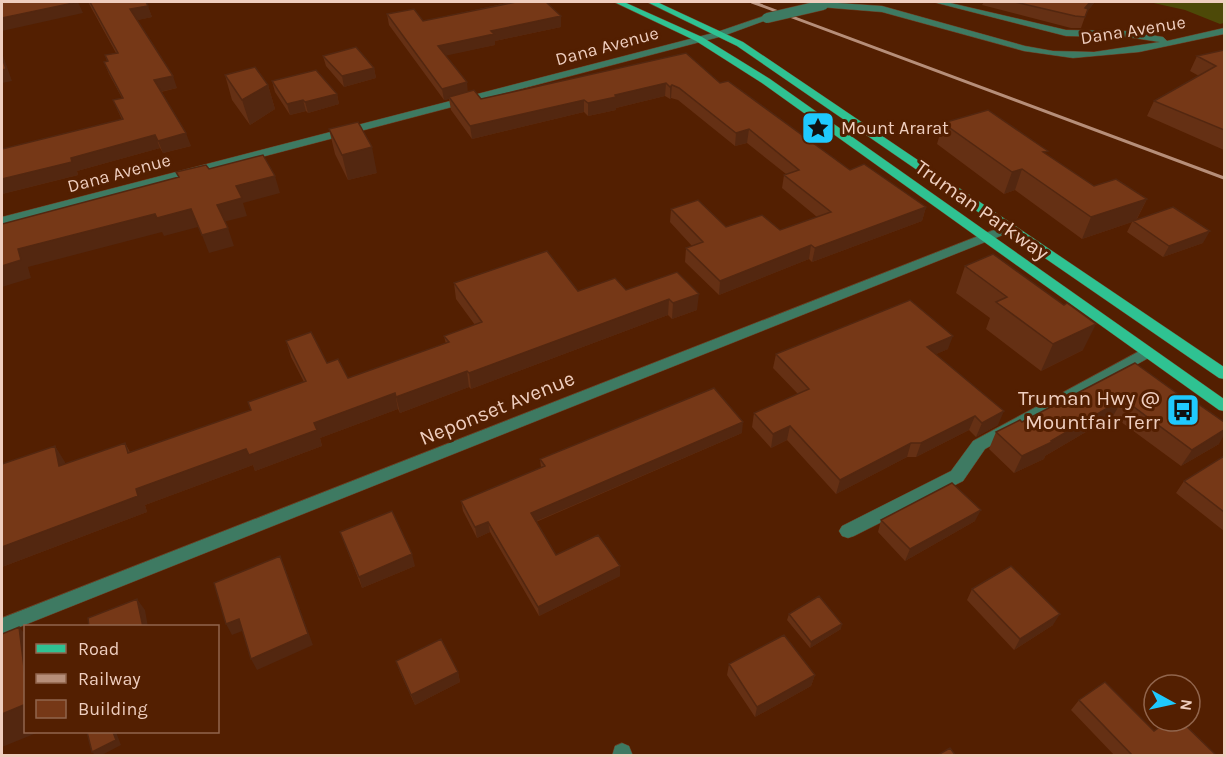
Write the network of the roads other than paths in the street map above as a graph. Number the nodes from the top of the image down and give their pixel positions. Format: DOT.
graph roads {
  1 [pos="618,2"];
  2 [pos="651,2"];
  3 [pos="937,2"];
  4 [pos="1224,31"];
  5 [pos="720,34"];
  6 [pos="699,39"];
  7 [pos="1167,42"];
  8 [pos="2,221"];
  9 [pos="1009,228"];
  10 [pos="986,237"];
  11 [pos="1147,352"];
  12 [pos="1224,374"];
  13 [pos="1224,405"];
  14 [pos="848,531"];
  15 [pos="2,626"];
  1 -- 6 [label="main road, Truman Parkway"];
  2 -- 5 [label="main road, Truman Parkway"];
  3 -- 7 [label="street"];
  4 -- 7 [label="street, Dana Avenue"];
  5 -- 6 [label="street, Dana Avenue"];
  5 -- 7 [label="street, Dana Avenue, bridge"];
  5 -- 9 [label="main road, Truman Parkway"];
  6 -- 8 [label="street, Dana Avenue"];
  6 -- 10 [label="main road, Truman Parkway"];
  9 -- 10 [label="street, Neponset Avenue"];
  9 -- 12 [label="main road, Truman Parkway"];
  10 -- 11 [label="main road, Truman Parkway"];
  10 -- 15 [label="street, Neponset Avenue"];
  11 -- 13 [label="main road, Truman Parkway"];
  11 -- 14 [label="street"];
}
